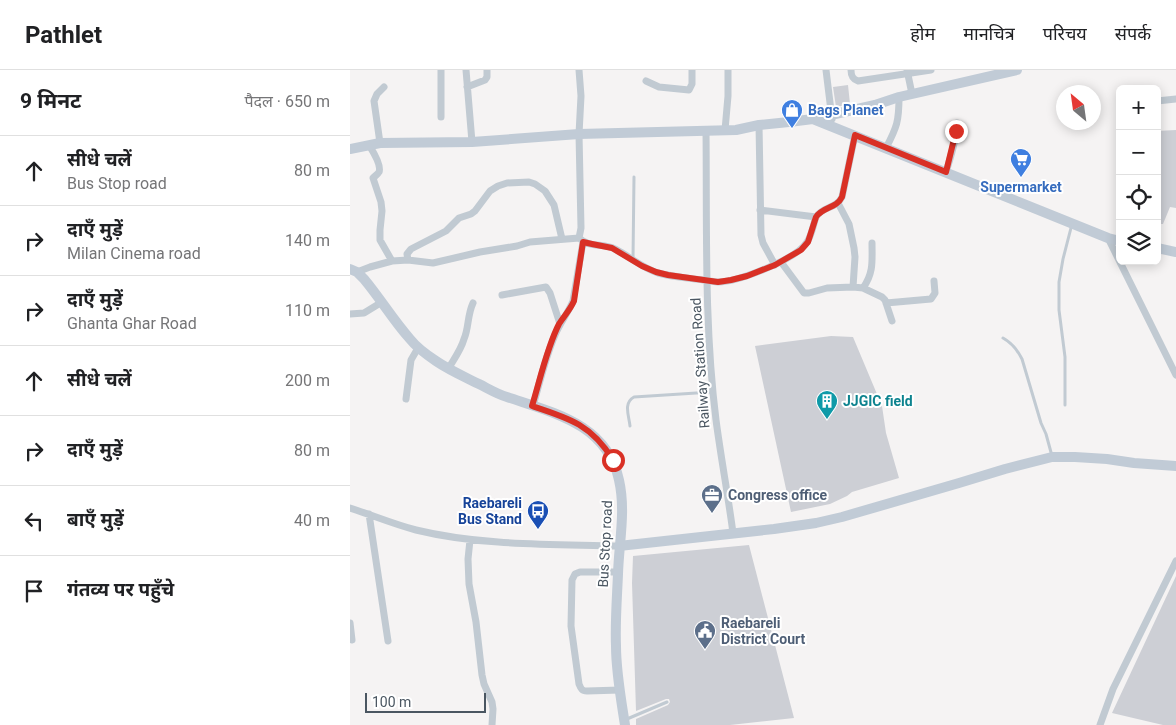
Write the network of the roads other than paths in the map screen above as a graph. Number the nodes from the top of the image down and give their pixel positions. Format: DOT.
graph roads {
  1 [pos="441,70"];
  2 [pos="466,70"];
  3 [pos="488,70"];
  4 [pos="579,70"];
  5 [pos="692,70"];
  6 [pos="728,70"];
  7 [pos="826,70"];
  8 [pos="851,70"];
  9 [pos="931,70"];
  10 [pos="1017,70"];
  11 [pos="907,72"];
  12 [pos="646,80"];
  13 [pos="384,86"];
  14 [pos="467,87"];
  15 [pos="912,94"];
  16 [pos="899,97"];
  17 [pos="1176,99"];
  18 [pos="1161,100"];
  19 [pos="831,114"];
  20 [pos="440,117"];
  21 [pos="813,119"];
  22 [pos="957,123"];
  23 [pos="759,125"];
  24 [pos="833,127"];
  25 [pos="706,130"];
  26 [pos="725,130"];
  27 [pos="579,134"];
  28 [pos="855,135"];
  29 [pos="472,142"];
  30 [pos="374,144"];
  31 [pos="350,148"];
  32 [pos="886,148"];
  33 [pos="946,172"];
  34 [pos="634,177"];
  35 [pos="838,203"];
  36 [pos="760,210"];
  37 [pos="816,217"];
  38 [pos="1072,224"];
  39 [pos="1108,238"];
  40 [pos="562,239"];
  41 [pos="1116,239"];
  42 [pos="581,240"];
  43 [pos="872,243"];
  44 [pos="1161,249"];
  45 [pos="1176,252"];
  46 [pos="408,260"];
  47 [pos="633,260"];
  48 [pos="392,262"];
  49 [pos="778,263"];
  50 [pos="353,270"];
  51 [pos="706,280"];
  52 [pos="934,281"];
  53 [pos="852,286"];
  54 [pos="864,288"];
  55 [pos="502,295"];
  56 [pos="382,302"];
  57 [pos="473,303"];
  58 [pos="886,303"];
  59 [pos="350,314"];
  60 [pos="892,321"];
  61 [pos="560,324"];
  62 [pos="1002,338"];
  63 [pos="418,348"];
  64 [pos="448,368"];
  65 [pos="1176,375"];
  66 [pos="714,392"];
  67 [pos="406,399"];
  68 [pos="1066,405"];
  69 [pos="532,406"];
  70 [pos="630,426"];
  71 [pos="1052,456"];
  72 [pos="1176,466"];
  73 [pos="350,508"];
  74 [pos="369,514"];
  75 [pos="733,533"];
  76 [pos="470,540"];
  77 [pos="619,546"];
  78 [pos="1176,561"];
  79 [pos="618,572"];
  80 [pos="350,623"];
  81 [pos="352,640"];
  82 [pos="388,641"];
  83 [pos="620,690"];
  84 [pos="667,702"];
  85 [pos="624,723"];
  86 [pos="492,725"];
  87 [pos="1100,725"];
  1 -- 20 [label="street"];
  2 -- 14 [label="street"];
  3 -- 14 [label="street"];
  4 -- 27 [label="street"];
  5 -- 12 [label="street"];
  6 -- 26 [label="street"];
  7 -- 19 [label="street"];
  8 -- 11 [label="street"];
  9 -- 11 [label="street"];
  10 -- 15 [label="street"];
  11 -- 15 [label="street"];
  13 -- 30 [label="street"];
  14 -- 29 [label="street"];
  15 -- 16 [label="street"];
  16 -- 19 [label="street"];
  16 -- 32 [label="street"];
  17 -- 18 [label="street"];
  19 -- 21 [label="street"];
  19 -- 24 [label="street"];
  21 -- 23 [label="street"];
  21 -- 24 [label="street"];
  22 -- 33 [label="street"];
  23 -- 26 [label="street"];
  23 -- 36 [label="street"];
  24 -- 28 [label="street"];
  25 -- 26 [label="street"];
  25 -- 27 [label="street"];
  25 -- 51 [label="street, Railway Station Road"];
  27 -- 29 [label="street"];
  27 -- 42 [label="street"];
  28 -- 32 [label="street"];
  28 -- 35 [label="street"];
  29 -- 30 [label="street"];
  30 -- 31 [label="street"];
  30 -- 48 [label="street"];
  32 -- 33 [label="street"];
  33 -- 38 [label="street"];
  34 -- 47 [label="lane"];
  35 -- 37 [label="street"];
  35 -- 53 [label="street"];
  36 -- 37 [label="street"];
  36 -- 49 [label="street"];
  37 -- 49 [label="street"];
  38 -- 39 [label="street"];
  38 -- 68 [label="lane"];
  39 -- 41 [label="street"];
  39 -- 65 [label="street"];
  40 -- 42 [label="street"];
  40 -- 46 [label="street"];
  40 -- 46 [label="street"];
  42 -- 47 [label="street"];
  42 -- 61 [label="street"];
  43 -- 54 [label="street"];
  44 -- 45 [label="street"];
  46 -- 48 [label="street"];
  47 -- 51 [label="street"];
  48 -- 50 [label="street"];
  49 -- 51 [label="street"];
  49 -- 53 [label="street"];
  50 -- 56 [label="street, Bus Stop road"];
  51 -- 66 [label="street, Railway Station Road"];
  52 -- 58 [label="street"];
  53 -- 54 [label="street"];
  54 -- 58 [label="street"];
  55 -- 61 [label="street"];
  56 -- 59 [label="street"];
  56 -- 63 [label="street, Bus Stop road"];
  57 -- 64 [label="street"];
  58 -- 60 [label="street"];
  61 -- 69 [label="street"];
  62 -- 71 [label="lane"];
  63 -- 64 [label="street, Bus Stop road"];
  63 -- 67 [label="street"];
  64 -- 69 [label="street, Bus Stop road"];
  66 -- 70 [label="lane"];
  66 -- 75 [label="street, Railway Station Road"];
  69 -- 77 [label="street, Bus Stop road"];
  71 -- 72 [label="street"];
  71 -- 75 [label="street"];
  73 -- 74 [label="street"];
  74 -- 76 [label="street"];
  74 -- 82 [label="street"];
  75 -- 77 [label="street"];
  76 -- 77 [label="street"];
  76 -- 86 [label="street"];
  77 -- 79 [label="street, Bus Stop road"];
  78 -- 87 [label="street"];
  79 -- 83 [label="street, Bus Stop road"];
  79 -- 83 [label="street"];
  80 -- 81 [label="street"];
  83 -- 85 [label="street, Bus Stop road"];
  84 -- 85 [label="lane"];
}
